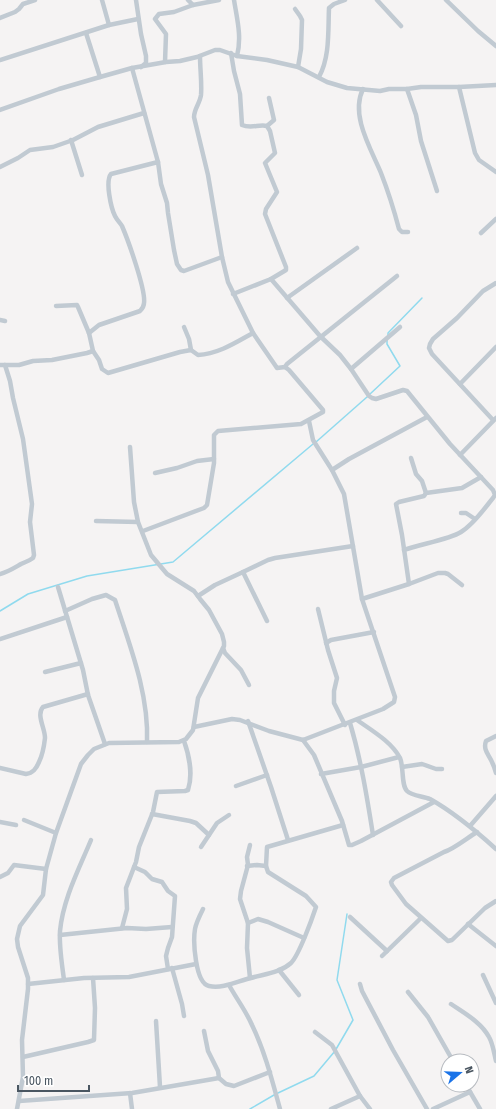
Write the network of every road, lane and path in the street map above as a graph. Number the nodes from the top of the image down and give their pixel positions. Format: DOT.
graph roads {
  1 [pos="35,0"];
  2 [pos="102,0"];
  3 [pos="136,0"];
  4 [pos="188,0"];
  5 [pos="219,0"];
  6 [pos="234,0"];
  7 [pos="345,0"];
  8 [pos="377,0"];
  9 [pos="446,0"];
  10 [pos="22,2"];
  11 [pos="192,5"];
  12 [pos="295,9"];
  13 [pos="0,18"];
  14 [pos="138,19"];
  15 [pos="109,25"];
  16 [pos="401,26"];
  17 [pos="86,33"];
  18 [pos="496,46"];
  19 [pos="231,53"];
  20 [pos="200,56"];
  21 [pos="237,56"];
  22 [pos="0,60"];
  23 [pos="165,62"];
  24 [pos="140,67"];
  25 [pos="298,67"];
  26 [pos="132,68"];
  27 [pos="100,77"];
  28 [pos="318,77"];
  29 [pos="496,85"];
  30 [pos="460,87"];
  31 [pos="363,89"];
  32 [pos="406,89"];
  33 [pos="269,98"];
  34 [pos="0,110"];
  35 [pos="144,113"];
  36 [pos="267,126"];
  37 [pos="71,140"];
  38 [pos="158,162"];
  39 [pos="0,166"];
  40 [pos="496,171"];
  41 [pos="82,175"];
  42 [pos="437,191"];
  43 [pos="496,219"];
  44 [pos="408,232"];
  45 [pos="481,233"];
  46 [pos="357,248"];
  47 [pos="222,257"];
  48 [pos="397,276"];
  49 [pos="271,278"];
  50 [pos="495,286"];
  51 [pos="233,294"];
  52 [pos="287,298"];
  53 [pos="56,306"];
  54 [pos="184,326"];
  55 [pos="400,327"];
  56 [pos="89,333"];
  57 [pos="254,334"];
  58 [pos="320,336"];
  59 [pos="496,347"];
  60 [pos="191,350"];
  61 [pos="92,351"];
  62 [pos="2,365"];
  63 [pos="285,367"];
  64 [pos="351,369"];
  65 [pos="460,384"];
  66 [pos="427,417"];
  67 [pos="495,419"];
  68 [pos="308,420"];
  69 [pos="130,447"];
  70 [pos="460,455"];
  71 [pos="411,458"];
  72 [pos="214,459"];
  73 [pos="332,470"];
  74 [pos="155,473"];
  75 [pos="481,477"];
  76 [pos="495,489"];
  77 [pos="426,492"];
  78 [pos="461,513"];
  79 [pos="475,519"];
  80 [pos="96,521"];
  81 [pos="138,522"];
  82 [pos="143,531"];
  83 [pos="353,546"];
  84 [pos="404,550"];
  85 [pos="243,572"];
  86 [pos="0,574"];
  87 [pos="409,584"];
  88 [pos="462,585"];
  89 [pos="58,587"];
  90 [pos="198,596"];
  91 [pos="362,599"];
  92 [pos="318,609"];
  93 [pos="65,611"];
  94 [pos="67,617"];
  95 [pos="267,621"];
  96 [pos="374,632"];
  97 [pos="0,639"];
  98 [pos="326,640"];
  99 [pos="223,648"];
  100 [pos="81,663"];
  101 [pos="45,672"];
  102 [pos="249,685"];
  103 [pos="88,694"];
  104 [pos="357,720"];
  105 [pos="248,721"];
  106 [pos="347,724"];
  107 [pos="194,727"];
  108 [pos="496,736"];
  109 [pos="303,740"];
  110 [pos="184,741"];
  111 [pos="147,742"];
  112 [pos="106,744"];
  113 [pos="399,757"];
  114 [pos="361,766"];
  115 [pos="402,767"];
  116 [pos="0,768"];
  117 [pos="442,769"];
  118 [pos="496,773"];
  119 [pos="321,774"];
  120 [pos="267,775"];
  121 [pos="236,786"];
  122 [pos="496,796"];
  123 [pos="434,802"];
  124 [pos="152,814"];
  125 [pos="229,815"];
  126 [pos="24,820"];
  127 [pos="0,822"];
  128 [pos="16,825"];
  129 [pos="343,825"];
  130 [pos="470,826"];
  131 [pos="477,832"];
  132 [pos="56,833"];
  133 [pos="210,835"];
  134 [pos="373,835"];
  135 [pos="91,840"];
  136 [pos="288,840"];
  137 [pos="250,845"];
  138 [pos="201,847"];
  139 [pos="496,849"];
  140 [pos="247,866"];
  141 [pos="266,866"];
  142 [pos="134,867"];
  143 [pos="46,869"];
  144 [pos="0,877"];
  145 [pos="495,903"];
  146 [pos="203,909"];
  147 [pos="350,917"];
  148 [pos="421,918"];
  149 [pos="248,923"];
  150 [pos="468,924"];
  151 [pos="172,927"];
  152 [pos="122,928"];
  153 [pos="60,935"];
  154 [pos="304,938"];
  155 [pos="496,946"];
  156 [pos="387,951"];
  157 [pos="382,956"];
  158 [pos="196,964"];
  159 [pos="170,968"];
  160 [pos="279,970"];
  161 [pos="483,975"];
  162 [pos="93,978"];
  163 [pos="250,978"];
  164 [pos="64,980"];
  165 [pos="28,984"];
  166 [pos="360,984"];
  167 [pos="229,985"];
  168 [pos="408,992"];
  169 [pos="299,994"];
  170 [pos="496,1003"];
  171 [pos="451,1004"];
  172 [pos="184,1016"];
  173 [pos="156,1020"];
  174 [pos="204,1031"];
  175 [pos="315,1032"];
  176 [pos="449,1053"];
  177 [pos="23,1057"];
  178 [pos="496,1061"];
  179 [pos="270,1072"];
  180 [pos="219,1078"];
  181 [pos="160,1087"];
  182 [pos="130,1093"];
  183 [pos="468,1093"];
  184 [pos="471,1093"];
  185 [pos="360,1096"];
  186 [pos="19,1101"];
  187 [pos="17,1109"];
  188 [pos="132,1109"];
  189 [pos="280,1109"];
  190 [pos="331,1109"];
  191 [pos="370,1109"];
  192 [pos="427,1109"];
  193 [pos="433,1109"];
  194 [pos="480,1109"];
  1 -- 10 [label="street"];
  2 -- 15 [label="street"];
  3 -- 14 [label="street"];
  4 -- 11 [label="street"];
  5 -- 11 [label="street"];
  6 -- 21 [label="street"];
  7 -- 28 [label="street"];
  8 -- 16 [label="street"];
  9 -- 18 [label="street"];
  10 -- 13 [label="street"];
  11 -- 23 [label="street"];
  12 -- 25 [label="street"];
  14 -- 15 [label="street"];
  14 -- 24 [label="street"];
  15 -- 17 [label="street"];
  17 -- 22 [label="street"];
  17 -- 27 [label="street"];
  19 -- 20 [label="street"];
  19 -- 21 [label="street"];
  19 -- 36 [label="street"];
  20 -- 23 [label="street"];
  20 -- 47 [label="street"];
  21 -- 25 [label="street"];
  23 -- 24 [label="street"];
  24 -- 26 [label="street"];
  25 -- 28 [label="street"];
  26 -- 27 [label="street"];
  26 -- 35 [label="street"];
  27 -- 34 [label="street"];
  28 -- 31 [label="street"];
  29 -- 30 [label="street"];
  30 -- 32 [label="street"];
  30 -- 40 [label="street"];
  31 -- 32 [label="street"];
  31 -- 44 [label="street"];
  32 -- 42 [label="street"];
  33 -- 36 [label="street"];
  35 -- 37 [label="street"];
  35 -- 38 [label="street"];
  36 -- 49 [label="street"];
  37 -- 39 [label="street"];
  37 -- 41 [label="street"];
  38 -- 47 [label="street"];
  38 -- 56 [label="street"];
  43 -- 45 [label="street"];
  46 -- 52 [label="street"];
  47 -- 51 [label="street"];
  48 -- 58 [label="street"];
  49 -- 51 [label="street"];
  49 -- 52 [label="street"];
  50 -- 65 [label="street"];
  51 -- 57 [label="street"];
  52 -- 58 [label="street"];
  53 -- 56 [label="street"];
  54 -- 60 [label="street"];
  55 -- 64 [label="street"];
  56 -- 61 [label="street"];
  57 -- 60 [label="street"];
  57 -- 63 [label="street"];
  58 -- 63 [label="street"];
  58 -- 64 [label="street"];
  59 -- 65 [label="street"];
  60 -- 61 [label="street"];
  61 -- 62 [label="street"];
  62 -- 86 [label="street"];
  63 -- 68 [label="street"];
  64 -- 66 [label="street"];
  65 -- 67 [label="street"];
  66 -- 70 [label="street"];
  66 -- 73 [label="street"];
  67 -- 70 [label="street"];
  68 -- 72 [label="street"];
  68 -- 73 [label="street"];
  69 -- 81 [label="street"];
  70 -- 75 [label="street"];
  71 -- 77 [label="street"];
  72 -- 74 [label="street"];
  72 -- 82 [label="street"];
  73 -- 83 [label="street"];
  75 -- 76 [label="street"];
  75 -- 77 [label="street"];
  76 -- 79 [label="street"];
  77 -- 84 [label="street"];
  78 -- 79 [label="street"];
  79 -- 84 [label="street"];
  80 -- 81 [label="street"];
  81 -- 82 [label="street"];
  82 -- 90 [label="street"];
  83 -- 85 [label="street"];
  83 -- 91 [label="street"];
  84 -- 87 [label="street"];
  85 -- 90 [label="street"];
  85 -- 95 [label="street"];
  87 -- 88 [label="street"];
  87 -- 91 [label="street"];
  89 -- 93 [label="street"];
  90 -- 99 [label="street"];
  91 -- 96 [label="street"];
  92 -- 98 [label="street"];
  93 -- 94 [label="street"];
  93 -- 111 [label="street"];
  94 -- 97 [label="street"];
  94 -- 100 [label="street"];
  96 -- 98 [label="street"];
  96 -- 104 [label="street"];
  98 -- 106 [label="street"];
  99 -- 102 [label="street"];
  99 -- 107 [label="street"];
  100 -- 101 [label="street"];
  100 -- 103 [label="street"];
  103 -- 112 [label="street"];
  103 -- 116 [label="street"];
  104 -- 106 [label="street"];
  104 -- 113 [label="street"];
  105 -- 107 [label="street"];
  105 -- 109 [label="street"];
  105 -- 120 [label="street"];
  106 -- 109 [label="street"];
  106 -- 114 [label="street"];
  107 -- 110 [label="street"];
  108 -- 118 [label="street"];
  109 -- 119 [label="street"];
  110 -- 111 [label="street"];
  110 -- 124 [label="street"];
  111 -- 112 [label="street"];
  112 -- 132 [label="street"];
  113 -- 114 [label="street"];
  113 -- 115 [label="street"];
  114 -- 119 [label="street"];
  114 -- 134 [label="street"];
  115 -- 117 [label="street"];
  115 -- 123 [label="street"];
  119 -- 129 [label="street"];
  120 -- 121 [label="street"];
  120 -- 136 [label="street"];
  122 -- 130 [label="street"];
  123 -- 130 [label="street"];
  123 -- 134 [label="street"];
  124 -- 133 [label="street"];
  124 -- 142 [label="street"];
  125 -- 133 [label="street"];
  126 -- 132 [label="street"];
  127 -- 128 [label="street"];
  129 -- 134 [label="street"];
  129 -- 136 [label="street"];
  130 -- 131 [label="street"];
  131 -- 139 [label="street"];
  131 -- 148 [label="street"];
  132 -- 143 [label="street"];
  133 -- 138 [label="street"];
  135 -- 153 [label="street"];
  136 -- 141 [label="street"];
  137 -- 140 [label="street"];
  140 -- 141 [label="street"];
  140 -- 149 [label="street"];
  141 -- 154 [label="street"];
  142 -- 151 [label="street"];
  142 -- 152 [label="street"];
  143 -- 144 [label="street"];
  143 -- 165 [label="street"];
  145 -- 150 [label="street"];
  146 -- 158 [label="street"];
  147 -- 156 [label="street"];
  148 -- 150 [label="street"];
  148 -- 156 [label="street"];
  149 -- 154 [label="street"];
  149 -- 163 [label="street"];
  150 -- 155 [label="street"];
  151 -- 152 [label="street"];
  151 -- 159 [label="street"];
  152 -- 153 [label="street"];
  153 -- 164 [label="street"];
  154 -- 160 [label="street"];
  156 -- 157 [label="street"];
  158 -- 159 [label="street"];
  158 -- 167 [label="street"];
  159 -- 162 [label="street"];
  159 -- 172 [label="street"];
  160 -- 163 [label="street"];
  160 -- 169 [label="street"];
  161 -- 170 [label="street"];
  162 -- 164 [label="street"];
  162 -- 177 [label="street"];
  163 -- 167 [label="street"];
  164 -- 165 [label="street"];
  165 -- 177 [label="street"];
  166 -- 192 [label="street"];
  167 -- 179 [label="street"];
  168 -- 176 [label="street"];
  171 -- 178 [label="street"];
  173 -- 181 [label="street"];
  174 -- 180 [label="street"];
  175 -- 185 [label="street"];
  177 -- 186 [label="street"];
  179 -- 180 [label="street"];
  179 -- 189 [label="street"];
  180 -- 181 [label="street"];
  181 -- 182 [label="street"];
  182 -- 186 [label="street"];
  182 -- 188 [label="street"];
  183 -- 193 [label="street"];
  184 -- 194 [label="street"];
  185 -- 190 [label="street"];
  185 -- 191 [label="street"];
  186 -- 187 [label="street"];
}
